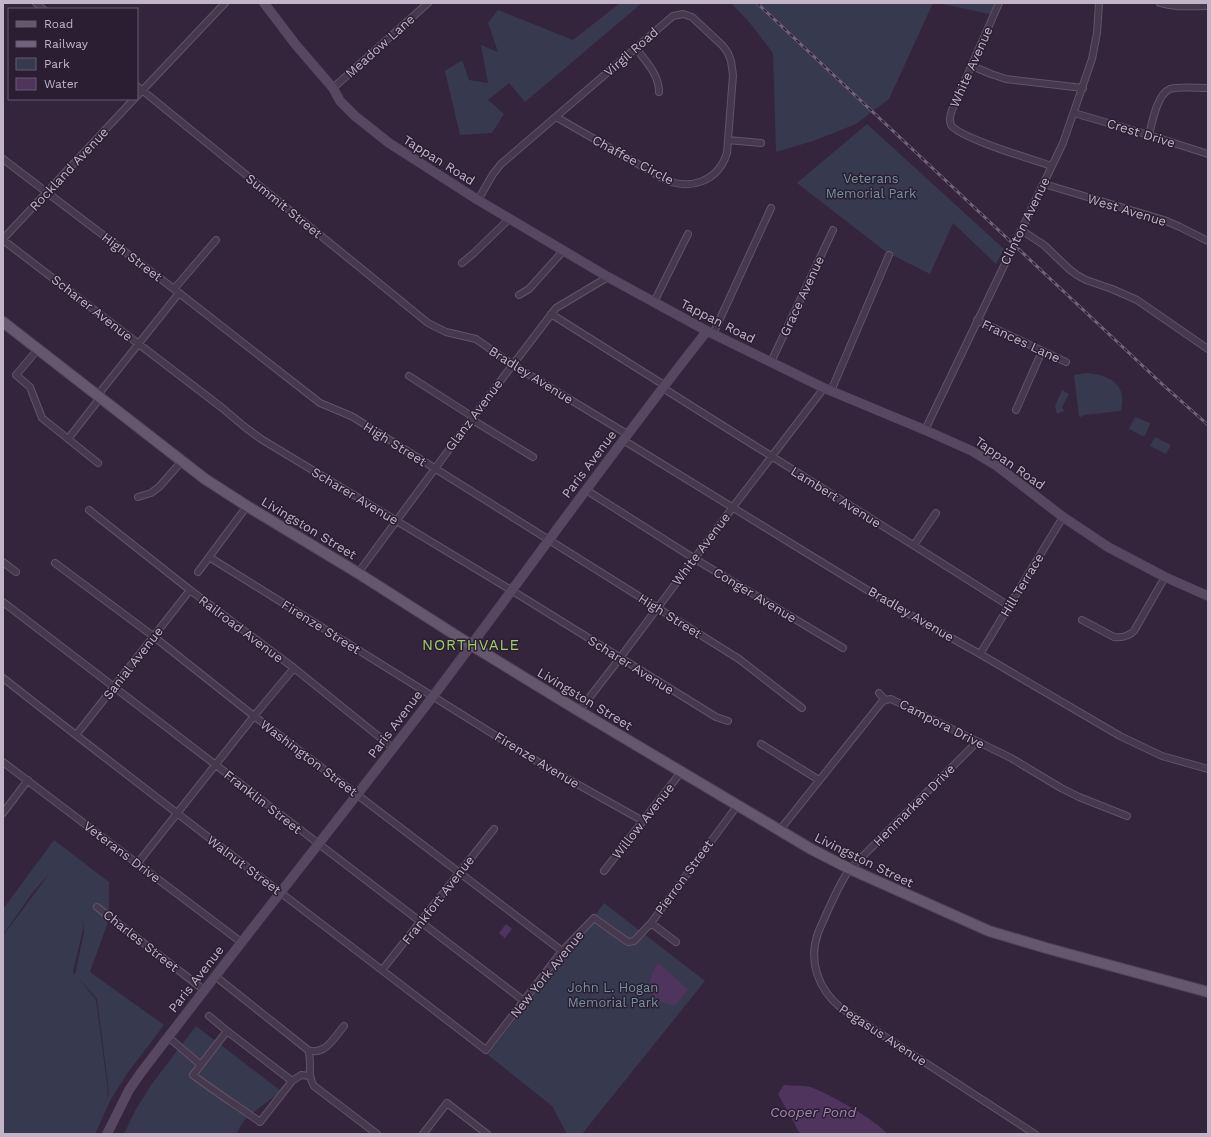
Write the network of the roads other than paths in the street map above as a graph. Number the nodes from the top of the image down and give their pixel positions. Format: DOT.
graph roads {
  1 [pos="226,3"];
  2 [pos="264,3"];
  3 [pos="428,3"];
  4 [pos="999,3"];
  5 [pos="1099,3"];
  6 [pos="1160,3"];
  7 [pos="1208,6"];
  8 [pos="636,48"];
  9 [pos="972,66"];
  10 [pos="140,88"];
  11 [pos="333,88"];
  12 [pos="1083,88"];
  13 [pos="1208,88"];
  14 [pos="659,92"];
  15 [pos="133,100"];
  16 [pos="1074,113"];
  17 [pos="556,117"];
  18 [pos="1149,135"];
  19 [pos="728,140"];
  20 [pos="761,143"];
  21 [pos="1208,154"];
  22 [pos="3,159"];
  23 [pos="1052,166"];
  24 [pos="1044,184"];
  25 [pos="47,193"];
  26 [pos="478,200"];
  27 [pos="771,208"];
  28 [pos="509,218"];
  29 [pos="832,230"];
  30 [pos="1021,230"];
  31 [pos="688,234"];
  32 [pos="3,239"];
  33 [pos="216,240"];
  34 [pos="1208,242"];
  35 [pos="564,250"];
  36 [pos="889,255"];
  37 [pos="462,263"];
  38 [pos="608,277"];
  39 [pos="176,291"];
  40 [pos="519,295"];
  41 [pos="654,302"];
  42 [pos="551,314"];
  43 [pos="977,320"];
  44 [pos="3,322"];
  45 [pos="431,324"];
  46 [pos="710,332"];
  47 [pos="138,344"];
  48 [pos="38,349"];
  49 [pos="1208,349"];
  50 [pos="1042,351"];
  51 [pos="771,362"];
  52 [pos="1066,362"];
  53 [pos="513,364"];
  54 [pos="409,376"];
  55 [pos="663,387"];
  56 [pos="827,390"];
  57 [pos="98,397"];
  58 [pos="1016,410"];
  59 [pos="472,418"];
  60 [pos="925,430"];
  61 [pos="625,437"];
  62 [pos="68,439"];
  63 [pos="533,457"];
  64 [pos="771,457"];
  65 [pos="182,462"];
  66 [pos="98,463"];
  67 [pos="434,469"];
  68 [pos="586,490"];
  69 [pos="138,497"];
  70 [pos="247,506"];
  71 [pos="733,507"];
  72 [pos="89,510"];
  73 [pos="936,514"];
  74 [pos="1063,517"];
  75 [pos="396,520"];
  76 [pos="549,541"];
  77 [pos="914,545"];
  78 [pos="209,557"];
  79 [pos="695,559"];
  80 [pos="3,562"];
  81 [pos="55,563"];
  82 [pos="16,572"];
  83 [pos="198,572"];
  84 [pos="358,573"];
  85 [pos="1165,577"];
  86 [pos="190,590"];
  87 [pos="511,590"];
  88 [pos="1208,596"];
  89 [pos="3,602"];
  90 [pos="1008,606"];
  91 [pos="657,608"];
  92 [pos="1082,620"];
  93 [pos="153,636"];
  94 [pos="471,645"];
  95 [pos="843,648"];
  96 [pos="980,654"];
  97 [pos="620,658"];
  98 [pos="294,668"];
  99 [pos="3,678"];
  100 [pos="114,686"];
  101 [pos="879,693"];
  102 [pos="433,696"];
  103 [pos="885,700"];
  104 [pos="802,708"];
  105 [pos="579,711"];
  106 [pos="254,716"];
  107 [pos="728,721"];
  108 [pos="76,735"];
  109 [pos="977,742"];
  110 [pos="761,744"];
  111 [pos="393,748"];
  112 [pos="3,762"];
  113 [pos="215,765"];
  114 [pos="1208,768"];
  115 [pos="681,772"];
  116 [pos="28,780"];
  117 [pos="819,780"];
  118 [pos="357,794"];
  119 [pos="736,806"];
  120 [pos="3,813"];
  121 [pos="176,813"];
  122 [pos="1127,816"];
  123 [pos="643,821"];
  124 [pos="494,829"];
  125 [pos="779,831"];
  126 [pos="318,844"];
  127 [pos="137,864"];
  128 [pos="850,869"];
  129 [pos="604,871"];
  130 [pos="460,873"];
  131 [pos="281,892"];
  132 [pos="97,907"];
  133 [pos="421,922"];
  134 [pos="651,923"];
  135 [pos="241,942"];
  136 [pos="676,942"];
  137 [pos="562,951"];
  138 [pos="382,970"];
  139 [pos="215,976"];
  140 [pos="204,990"];
  141 [pos="1208,992"];
  142 [pos="524,1002"];
  143 [pos="209,1016"];
  144 [pos="344,1026"];
  145 [pos="227,1031"];
  146 [pos="168,1037"];
  147 [pos="308,1050"];
  148 [pos="486,1050"];
  149 [pos="201,1065"];
  150 [pos="310,1076"];
  151 [pos="292,1081"];
  152 [pos="108,1134"];
  153 [pos="377,1134"];
  154 [pos="423,1134"];
  155 [pos="488,1134"];
  156 [pos="1035,1134"];
  1 -- 10 [label="street"];
  2 -- 11 [label="street, Tappan Road"];
  3 -- 11 [label="street, Meadow Lane"];
  4 -- 9 [label="street, White Avenue"];
  5 -- 12 [label="street, Clinton Avenue"];
  6 -- 7 [label="street"];
  8 -- 14 [label="street"];
  8 -- 17 [label="street, Virgil Road"];
  8 -- 19 [label="street, Virgil Road"];
  9 -- 12 [label="street"];
  9 -- 23 [label="street, White Avenue"];
  10 -- 45 [label="street, Summit Street"];
  11 -- 26 [label="street, Tappan Road"];
  12 -- 16 [label="street, Clinton Avenue"];
  13 -- 18 [label="street"];
  15 -- 25 [label="street, Rockland Avenue"];
  16 -- 18 [label="street, Crest Drive"];
  16 -- 23 [label="street, Clinton Avenue"];
  17 -- 19 [label="street, Chaffee Circle"];
  17 -- 26 [label="street, Virgil Road"];
  18 -- 21 [label="street, Crest Drive"];
  19 -- 20 [label="street"];
  22 -- 25 [label="street, High Street"];
  23 -- 24 [label="street, Clinton Avenue"];
  24 -- 30 [label="street, Clinton Avenue"];
  24 -- 34 [label="street, West Avenue"];
  25 -- 32 [label="street, Rockland Avenue"];
  25 -- 39 [label="street, High Street"];
  26 -- 28 [label="street, Tappan Road"];
  27 -- 46 [label="street, Paris Avenue"];
  28 -- 35 [label="street, Tappan Road"];
  28 -- 37 [label="street"];
  29 -- 51 [label="street, Grace Avenue"];
  30 -- 43 [label="street, Clinton Avenue"];
  30 -- 49 [label="street"];
  31 -- 41 [label="street"];
  32 -- 47 [label="street, Scharer Avenue"];
  33 -- 39 [label="street"];
  35 -- 38 [label="street, Tappan Road"];
  35 -- 40 [label="street"];
  36 -- 56 [label="street, White Avenue"];
  38 -- 41 [label="street, Tappan Road"];
  38 -- 42 [label="street, Glanz Avenue"];
  39 -- 47 [label="street"];
  39 -- 67 [label="street, High Street"];
  41 -- 46 [label="street, Tappan Road"];
  42 -- 53 [label="street, Glanz Avenue"];
  42 -- 55 [label="street, Lambert Avenue"];
  43 -- 50 [label="street, Frances Lane"];
  43 -- 60 [label="street, Clinton Avenue"];
  44 -- 48 [label="main road, Livingston Street"];
  45 -- 53 [label="street, Bradley Avenue"];
  46 -- 51 [label="street, Tappan Road"];
  46 -- 55 [label="street, Paris Avenue"];
  47 -- 57 [label="street"];
  47 -- 75 [label="street, Scharer Avenue"];
  48 -- 57 [label="main road, Livingston Street"];
  48 -- 62 [label="street"];
  50 -- 52 [label="street, Frances Lane"];
  50 -- 58 [label="street"];
  51 -- 56 [label="street, Tappan Road"];
  53 -- 59 [label="street, Glanz Avenue"];
  53 -- 61 [label="street, Bradley Avenue"];
  54 -- 59 [label="street"];
  55 -- 61 [label="street, Paris Avenue"];
  55 -- 64 [label="street, Lambert Avenue"];
  56 -- 60 [label="street, Tappan Road"];
  56 -- 64 [label="street, White Avenue"];
  57 -- 62 [label="street"];
  57 -- 65 [label="main road, Livingston Street"];
  59 -- 63 [label="street"];
  59 -- 67 [label="street, Glanz Avenue"];
  60 -- 74 [label="street, Tappan Road"];
  61 -- 68 [label="street, Paris Avenue"];
  61 -- 71 [label="street, Bradley Avenue"];
  62 -- 66 [label="street"];
  64 -- 71 [label="street, White Avenue"];
  64 -- 77 [label="street, Lambert Avenue"];
  65 -- 69 [label="street"];
  65 -- 70 [label="main road, Livingston Street"];
  67 -- 75 [label="street, Glanz Avenue"];
  67 -- 76 [label="street, High Street"];
  68 -- 76 [label="street, Paris Avenue"];
  68 -- 79 [label="street, Conger Avenue"];
  70 -- 78 [label="street"];
  70 -- 84 [label="main road, Livingston Street"];
  71 -- 79 [label="street, White Avenue"];
  71 -- 96 [label="street, Bradley Avenue"];
  72 -- 86 [label="street, Railroad Avenue"];
  73 -- 77 [label="street"];
  74 -- 85 [label="street, Tappan Road"];
  74 -- 90 [label="street, Hill Terrace"];
  75 -- 84 [label="street, Glanz Avenue"];
  75 -- 87 [label="street, Scharer Avenue"];
  76 -- 87 [label="street, Paris Avenue"];
  76 -- 91 [label="street, High Street"];
  77 -- 90 [label="street, Lambert Avenue"];
  78 -- 83 [label="street"];
  78 -- 102 [label="street, Firenze Street"];
  79 -- 91 [label="street, White Avenue"];
  79 -- 95 [label="street, Conger Avenue"];
  80 -- 82 [label="street"];
  81 -- 93 [label="street, Washington Street"];
  84 -- 94 [label="main road, Livingston Street"];
  85 -- 88 [label="street, Tappan Road"];
  85 -- 92 [label="street"];
  86 -- 93 [label="street, Sanial Avenue"];
  86 -- 98 [label="street, Railroad Avenue"];
  87 -- 94 [label="street, Paris Avenue"];
  87 -- 97 [label="street, Scharer Avenue"];
  89 -- 100 [label="street, Franklin Street"];
  90 -- 96 [label="street, Hill Terrace"];
  91 -- 97 [label="street, White Avenue"];
  91 -- 104 [label="street, High Street"];
  93 -- 100 [label="street, Sanial Avenue"];
  93 -- 106 [label="street, Washington Street"];
  94 -- 102 [label="street, Paris Avenue"];
  94 -- 105 [label="main road, Livingston Street"];
  96 -- 114 [label="street, Bradley Avenue"];
  97 -- 105 [label="street, White Avenue"];
  97 -- 107 [label="street, Scharer Avenue"];
  98 -- 106 [label="street"];
  98 -- 111 [label="street, Railroad Avenue"];
  99 -- 108 [label="street, Walnut Street"];
  100 -- 108 [label="street, Sanial Avenue"];
  100 -- 113 [label="street, Franklin Street"];
  101 -- 103 [label="street"];
  102 -- 111 [label="street, Paris Avenue"];
  102 -- 123 [label="street, Firenze Avenue"];
  103 -- 109 [label="street, Campora Drive"];
  103 -- 117 [label="street, Campora Drive"];
  105 -- 115 [label="main road, Livingston Street"];
  106 -- 113 [label="street"];
  106 -- 118 [label="street, Washington Street"];
  108 -- 121 [label="street, Walnut Street"];
  109 -- 122 [label="street, Campora Drive"];
  109 -- 128 [label="street, Henmarken Drive"];
  110 -- 117 [label="street"];
  111 -- 118 [label="street, Paris Avenue"];
  112 -- 116 [label="street, Veterans Drive"];
  113 -- 121 [label="street"];
  113 -- 126 [label="street, Franklin Street"];
  115 -- 119 [label="main road, Livingston Street"];
  115 -- 123 [label="street, Willow Avenue"];
  116 -- 120 [label="street"];
  116 -- 127 [label="street, Veterans Drive"];
  117 -- 125 [label="street, Campora Drive"];
  118 -- 126 [label="street, Paris Avenue"];
  118 -- 130 [label="street, Washington Street"];
  119 -- 125 [label="main road, Livingston Street"];
  119 -- 134 [label="street, Pierron Street"];
  121 -- 127 [label="street"];
  121 -- 131 [label="street, Walnut Street"];
  123 -- 129 [label="street, Willow Avenue"];
  124 -- 130 [label="street, Frankfort Avenue"];
  125 -- 128 [label="main road, Livingston Street"];
  126 -- 131 [label="street, Paris Avenue"];
  126 -- 133 [label="street, Franklin Street"];
  127 -- 135 [label="street, Veterans Drive"];
  128 -- 141 [label="main road, Livingston Street"];
  128 -- 156 [label="street, Pegasus Avenue"];
  130 -- 133 [label="street, Frankfort Avenue"];
  130 -- 137 [label="street, Washington Street"];
  131 -- 135 [label="street, Paris Avenue"];
  131 -- 138 [label="street, Walnut Street"];
  132 -- 140 [label="street, Charles Street"];
  133 -- 138 [label="street, Frankfort Avenue"];
  133 -- 142 [label="street, Franklin Street"];
  134 -- 136 [label="street, Pierron Street"];
  134 -- 137 [label="street, New York Avenue"];
  135 -- 139 [label="street, Paris Avenue"];
  137 -- 142 [label="street, New York Avenue"];
  138 -- 148 [label="street, Walnut Street"];
  139 -- 140 [label="street, Paris Avenue"];
  139 -- 147 [label="street"];
  140 -- 146 [label="street, Paris Avenue"];
  142 -- 148 [label="street, New York Avenue"];
  143 -- 145 [label="street"];
  144 -- 147 [label="street"];
  145 -- 149 [label="street"];
  145 -- 151 [label="street"];
  146 -- 149 [label="street"];
  146 -- 152 [label="street, Paris Avenue"];
  147 -- 150 [label="street"];
  149 -- 151 [label="street"];
  150 -- 151 [label="street"];
  150 -- 153 [label="street"];
  154 -- 155 [label="street"];
}
